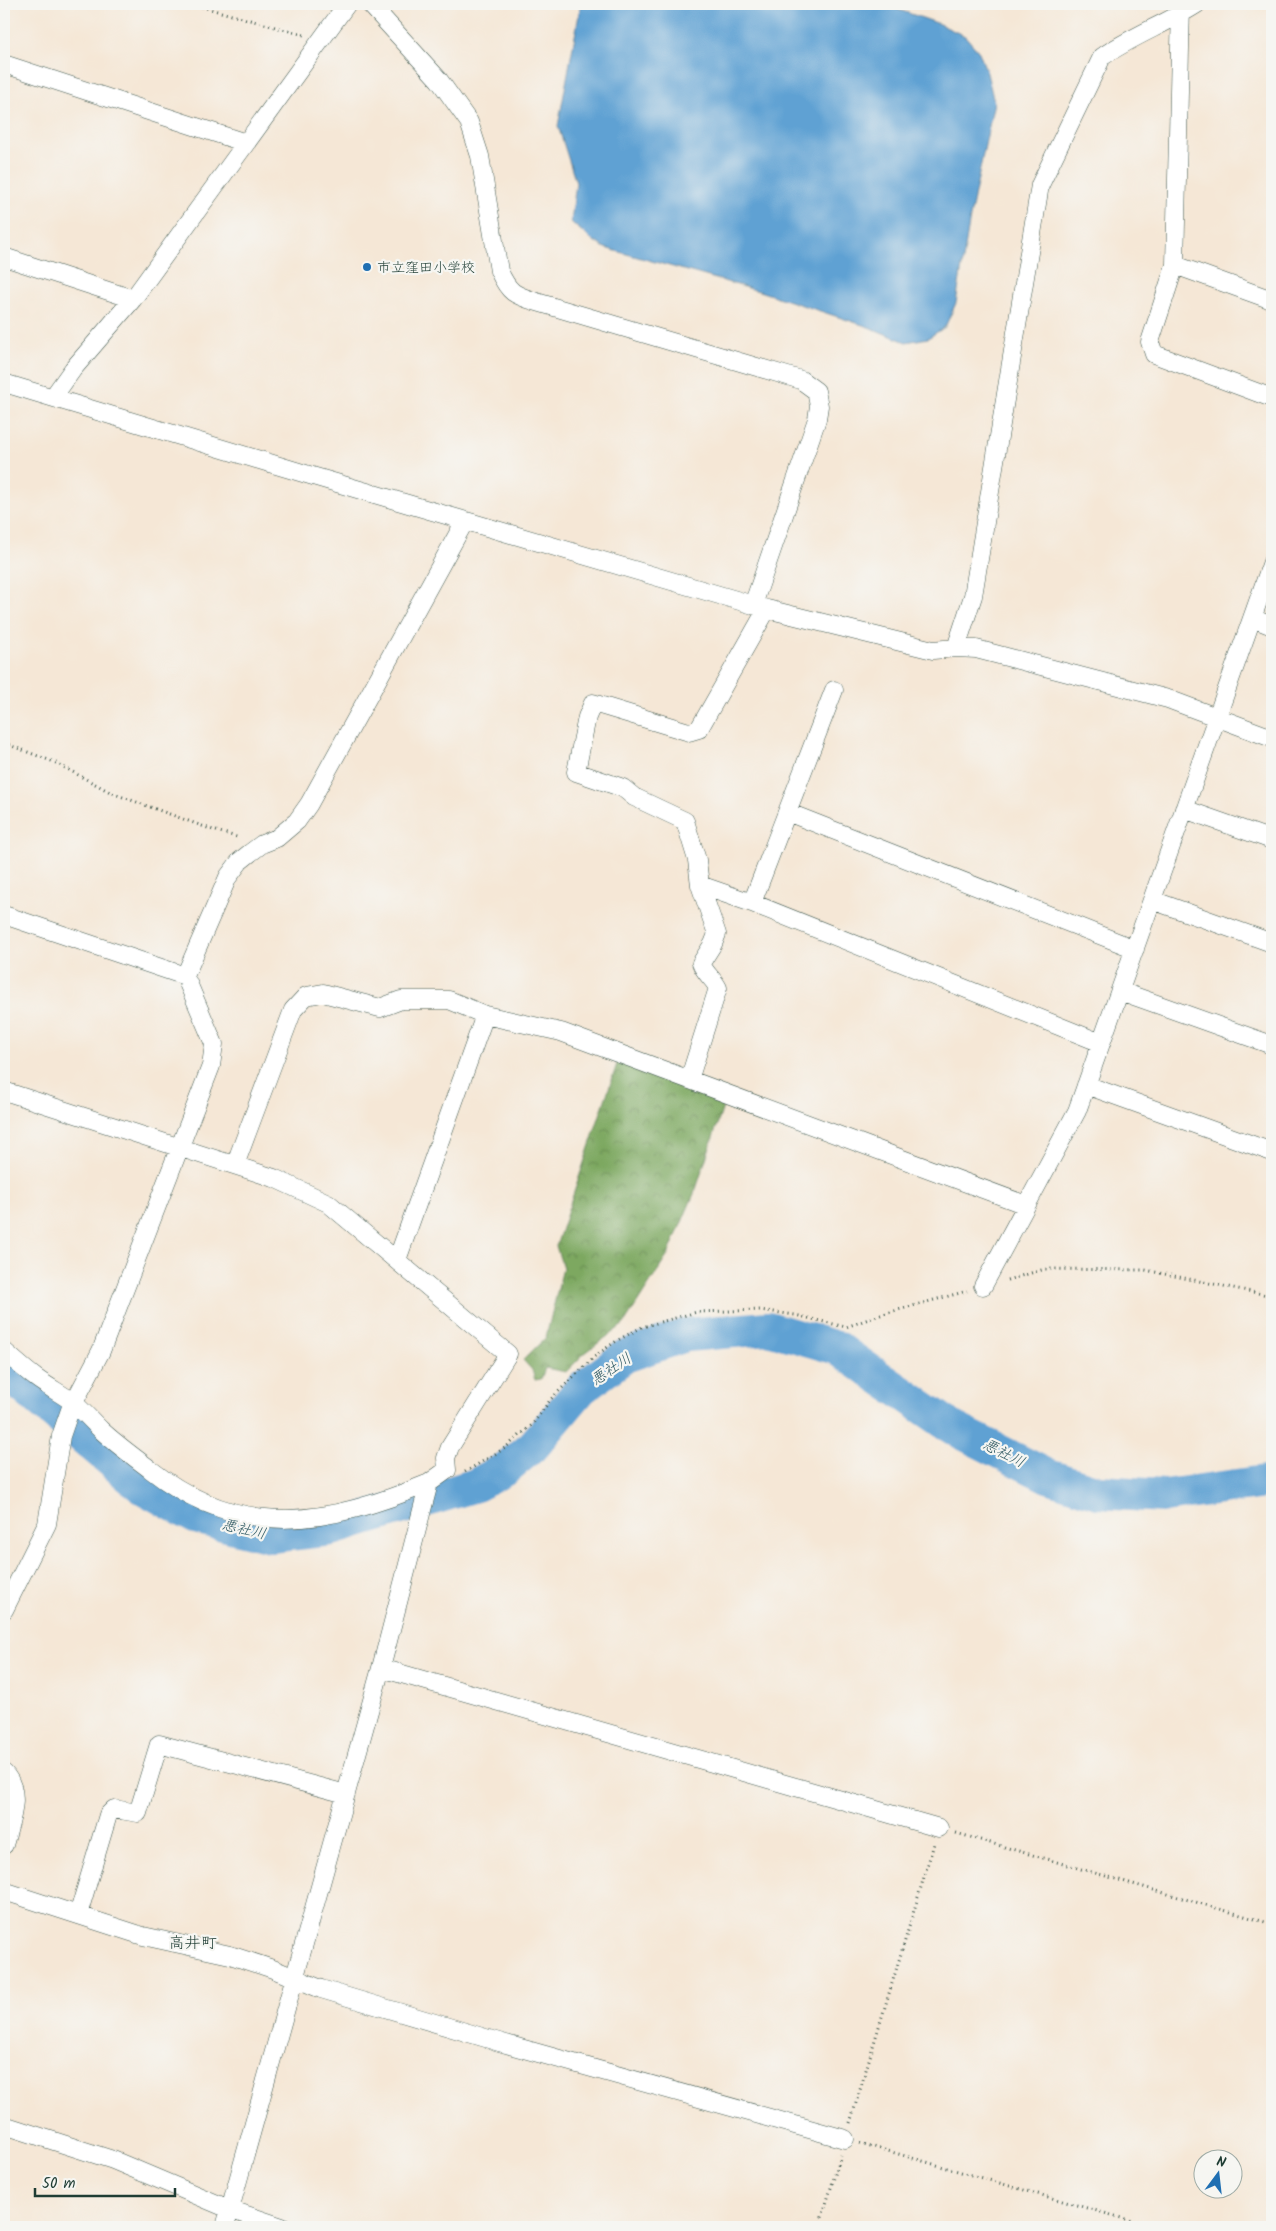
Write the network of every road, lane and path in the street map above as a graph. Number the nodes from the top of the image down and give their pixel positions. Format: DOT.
graph roads {
  1 [pos="192,4"];
  2 [pos="347,4"];
  3 [pos="370,4"];
  4 [pos="1197,4"];
  5 [pos="1181,9"];
  6 [pos="321,40"];
  7 [pos="4,64"];
  8 [pos="246,143"];
  9 [pos="4,257"];
  10 [pos="1175,265"];
  11 [pos="133,299"];
  12 [pos="1272,300"];
  13 [pos="4,383"];
  14 [pos="53,397"];
  15 [pos="1272,398"];
  16 [pos="465,521"];
  17 [pos="1272,562"];
  18 [pos="760,607"];
  19 [pos="1252,618"];
  20 [pos="1272,626"];
  21 [pos="956,648"];
  22 [pos="834,690"];
  23 [pos="1216,718"];
  24 [pos="1272,738"];
  25 [pos="4,743"];
  26 [pos="1184,809"];
  27 [pos="787,812"];
  28 [pos="1272,840"];
  29 [pos="262,844"];
  30 [pos="700,885"];
  31 [pos="1152,900"];
  32 [pos="752,902"];
  33 [pos="4,915"];
  34 [pos="1272,943"];
  35 [pos="1135,949"];
  36 [pos="185,976"];
  37 [pos="1120,991"];
  38 [pos="485,1015"];
  39 [pos="1101,1043"];
  40 [pos="1272,1046"];
  41 [pos="689,1080"];
  42 [pos="1086,1085"];
  43 [pos="4,1091"];
  44 [pos="179,1147"];
  45 [pos="1272,1152"];
  46 [pos="236,1165"];
  47 [pos="1026,1205"];
  48 [pos="397,1260"];
  49 [pos="983,1286"];
  50 [pos="1272,1296"];
  51 [pos="4,1351"];
  52 [pos="72,1407"];
  53 [pos="447,1470"];
  54 [pos="428,1486"];
  55 [pos="5,1603"];
  56 [pos="381,1668"];
  57 [pos="4,1773"];
  58 [pos="346,1794"];
  59 [pos="939,1828"];
  60 [pos="4,1845"];
  61 [pos="4,1892"];
  62 [pos="78,1915"];
  63 [pos="1272,1924"];
  64 [pos="295,1977"];
  65 [pos="4,2125"];
  66 [pos="846,2139"];
  67 [pos="229,2209"];
  68 [pos="225,2227"];
  69 [pos="282,2227"];
  70 [pos="819,2227"];
  71 [pos="1153,2227"];
  1 -- 6 [label="path"];
  2 -- 6 [label="street"];
  3 -- 18 [label="street"];
  4 -- 5 [label="street"];
  5 -- 10 [label="street"];
  5 -- 21 [label="street"];
  6 -- 8 [label="street"];
  7 -- 8 [label="street"];
  8 -- 11 [label="street"];
  9 -- 11 [label="street"];
  10 -- 12 [label="street"];
  10 -- 15 [label="street"];
  11 -- 14 [label="street"];
  13 -- 14 [label="street"];
  14 -- 16 [label="street"];
  16 -- 18 [label="street"];
  16 -- 29 [label="street"];
  17 -- 19 [label="street"];
  18 -- 21 [label="street"];
  18 -- 30 [label="street"];
  19 -- 20 [label="street"];
  19 -- 23 [label="street"];
  21 -- 23 [label="street"];
  22 -- 27 [label="street"];
  23 -- 24 [label="street"];
  23 -- 26 [label="street"];
  25 -- 29 [label="path"];
  26 -- 28 [label="street"];
  26 -- 31 [label="street"];
  27 -- 32 [label="street"];
  27 -- 35 [label="street"];
  29 -- 36 [label="street"];
  30 -- 32 [label="street"];
  30 -- 41 [label="street"];
  31 -- 34 [label="street"];
  31 -- 35 [label="street"];
  32 -- 39 [label="street"];
  33 -- 36 [label="street"];
  35 -- 37 [label="street"];
  36 -- 44 [label="street"];
  37 -- 39 [label="street"];
  37 -- 40 [label="street"];
  38 -- 41 [label="street"];
  38 -- 46 [label="street"];
  38 -- 48 [label="street"];
  39 -- 42 [label="street"];
  41 -- 47 [label="street"];
  42 -- 45 [label="street"];
  42 -- 47 [label="street"];
  43 -- 44 [label="street"];
  44 -- 46 [label="street"];
  44 -- 52 [label="street"];
  46 -- 48 [label="street"];
  47 -- 49 [label="street"];
  48 -- 53 [label="street"];
  49 -- 50 [label="path"];
  49 -- 53 [label="path"];
  51 -- 52 [label="street"];
  52 -- 54 [label="street"];
  52 -- 55 [label="street"];
  53 -- 54 [label="street"];
  54 -- 56 [label="street"];
  56 -- 58 [label="street"];
  56 -- 59 [label="street"];
  57 -- 60 [label="street"];
  58 -- 62 [label="street"];
  58 -- 64 [label="street"];
  59 -- 63 [label="path"];
  59 -- 66 [label="path"];
  61 -- 62 [label="street"];
  62 -- 64 [label="street"];
  64 -- 66 [label="street"];
  64 -- 67 [label="street"];
  65 -- 67 [label="street"];
  66 -- 70 [label="path"];
  66 -- 71 [label="path"];
  67 -- 68 [label="street"];
  67 -- 69 [label="street"];
}
